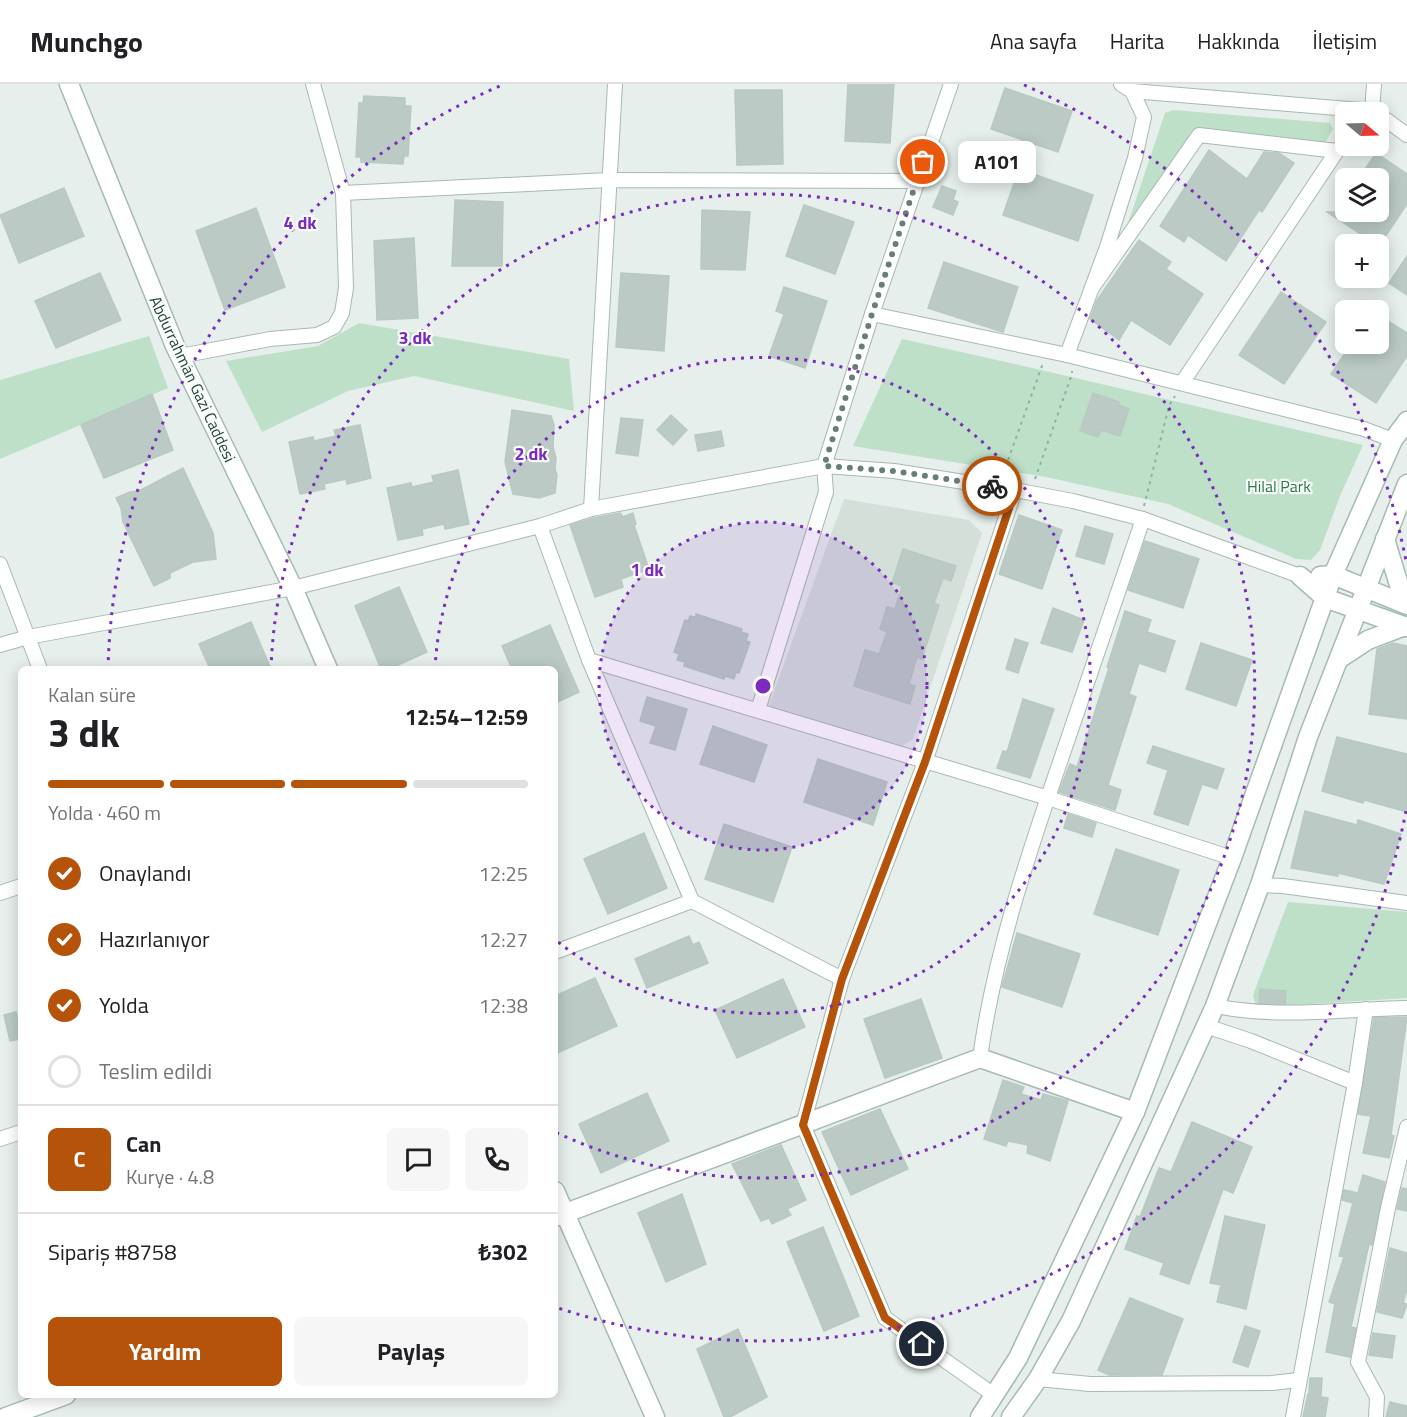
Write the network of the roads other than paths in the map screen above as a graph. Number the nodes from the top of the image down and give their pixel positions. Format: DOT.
graph roads {
  1 [pos="69,84"];
  2 [pos="313,84"];
  3 [pos="615,84"];
  4 [pos="951,84"];
  5 [pos="1374,84"];
  6 [pos="1127,88"];
  7 [pos="1375,102"];
  8 [pos="1335,109"];
  9 [pos="1389,123"];
  10 [pos="1407,135"];
  11 [pos="1335,146"];
  12 [pos="1335,155"];
  13 [pos="609,180"];
  14 [pos="916,182"];
  15 [pos="343,193"];
  16 [pos="1092,288"];
  17 [pos="872,314"];
  18 [pos="1067,355"];
  19 [pos="180,356"];
  20 [pos="1182,383"];
  21 [pos="1407,421"];
  22 [pos="1394,440"];
  23 [pos="824,466"];
  24 [pos="1407,484"];
  25 [pos="1015,490"];
  26 [pos="591,509"];
  27 [pos="1143,519"];
  28 [pos="540,526"];
  29 [pos="1385,539"];
  30 [pos="0,564"];
  31 [pos="1333,575"];
  32 [pos="1300,576"];
  33 [pos="293,588"];
  34 [pos="1366,589"];
  35 [pos="1325,598"];
  36 [pos="1407,603"];
  37 [pos="1358,610"];
  38 [pos="1406,626"];
  39 [pos="27,637"];
  40 [pos="0,645"];
  41 [pos="1339,659"];
  42 [pos="589,660"];
  43 [pos="39,666"];
  44 [pos="327,666"];
  45 [pos="758,710"];
  46 [pos="925,762"];
  47 [pos="1048,798"];
  48 [pos="1232,858"];
  49 [pos="1260,885"];
  50 [pos="18,887"];
  51 [pos="0,893"];
  52 [pos="692,901"];
  53 [pos="1407,903"];
  54 [pos="558,951"];
  55 [pos="842,979"];
  56 [pos="1215,1006"];
  57 [pos="1407,1008"];
  58 [pos="1366,1009"];
  59 [pos="1206,1026"];
  60 [pos="980,1059"];
  61 [pos="1355,1083"];
  62 [pos="1135,1112"];
  63 [pos="803,1125"];
  64 [pos="1407,1127"];
  65 [pos="18,1133"];
  66 [pos="0,1139"];
  67 [pos="1401,1183"];
  68 [pos="560,1215"];
  69 [pos="1038,1379"];
  70 [pos="1299,1380"];
  71 [pos="994,1395"];
  72 [pos="58,1398"];
  73 [pos="6,1417"];
  74 [pos="655,1417"];
  75 [pos="980,1417"];
  76 [pos="1011,1417"];
  77 [pos="1293,1417"];
  78 [pos="1376,1417"];
  1 -- 19 [label="main road, Abdurrahman Gazi Caddesi"];
  2 -- 15 [label="street"];
  3 -- 13 [label="street"];
  4 -- 14 [label="street"];
  5 -- 7 [label="street"];
  6 -- 8 [label="street"];
  6 -- 16 [label="street"];
  9 -- 10 [label="street"];
  11 -- 16 [label="street"];
  12 -- 20 [label="street"];
  13 -- 14 [label="street"];
  13 -- 15 [label="street"];
  13 -- 26 [label="street"];
  14 -- 17 [label="street"];
  15 -- 19 [label="street"];
  16 -- 18 [label="street"];
  17 -- 18 [label="street"];
  17 -- 23 [label="street"];
  18 -- 20 [label="street"];
  19 -- 33 [label="main road, Abdurrahman Gazi Caddesi"];
  20 -- 22 [label="street"];
  21 -- 22 [label="main road"];
  22 -- 31 [label="main road"];
  23 -- 25 [label="street"];
  23 -- 26 [label="street"];
  23 -- 45 [label="street"];
  24 -- 29 [label="main road"];
  25 -- 27 [label="street"];
  25 -- 46 [label="street"];
  26 -- 28 [label="street"];
  27 -- 32 [label="street"];
  27 -- 47 [label="street"];
  28 -- 33 [label="street"];
  28 -- 42 [label="street"];
  29 -- 34 [label="main road"];
  29 -- 36 [label="main road"];
  30 -- 39 [label="street"];
  31 -- 32 [label="main road"];
  31 -- 34 [label="main road"];
  31 -- 35 [label="main road"];
  32 -- 35 [label="main road"];
  33 -- 39 [label="street"];
  33 -- 44 [label="main road, Abdurrahman Gazi Caddesi"];
  34 -- 36 [label="main road"];
  34 -- 37 [label="main road"];
  35 -- 37 [label="main road"];
  35 -- 48 [label="main road"];
  37 -- 38 [label="main road"];
  37 -- 41 [label="main road"];
  38 -- 41 [label="main road"];
  39 -- 40 [label="street"];
  39 -- 43 [label="street"];
  41 -- 49 [label="main road"];
  42 -- 45 [label="street"];
  42 -- 52 [label="street"];
  45 -- 46 [label="street"];
  46 -- 47 [label="street"];
  46 -- 55 [label="street"];
  47 -- 48 [label="street"];
  47 -- 60 [label="street"];
  48 -- 62 [label="main road"];
  49 -- 53 [label="street"];
  49 -- 56 [label="main road"];
  50 -- 51 [label="street"];
  52 -- 54 [label="street"];
  52 -- 55 [label="street"];
  55 -- 63 [label="street"];
  56 -- 58 [label="street"];
  56 -- 59 [label="main road"];
  57 -- 58 [label="street"];
  58 -- 61 [label="street"];
  59 -- 61 [label="street"];
  59 -- 69 [label="main road"];
  60 -- 62 [label="main road"];
  60 -- 63 [label="main road"];
  61 -- 70 [label="street"];
  62 -- 71 [label="main road"];
  63 -- 68 [label="main road"];
  63 -- 71 [label="street"];
  64 -- 67 [label="street"];
  65 -- 66 [label="street"];
  67 -- 78 [label="street"];
  68 -- 74 [label="main road"];
  69 -- 70 [label="street"];
  69 -- 76 [label="main road"];
  70 -- 77 [label="street"];
  71 -- 75 [label="main road"];
  72 -- 73 [label="main road"];
}
